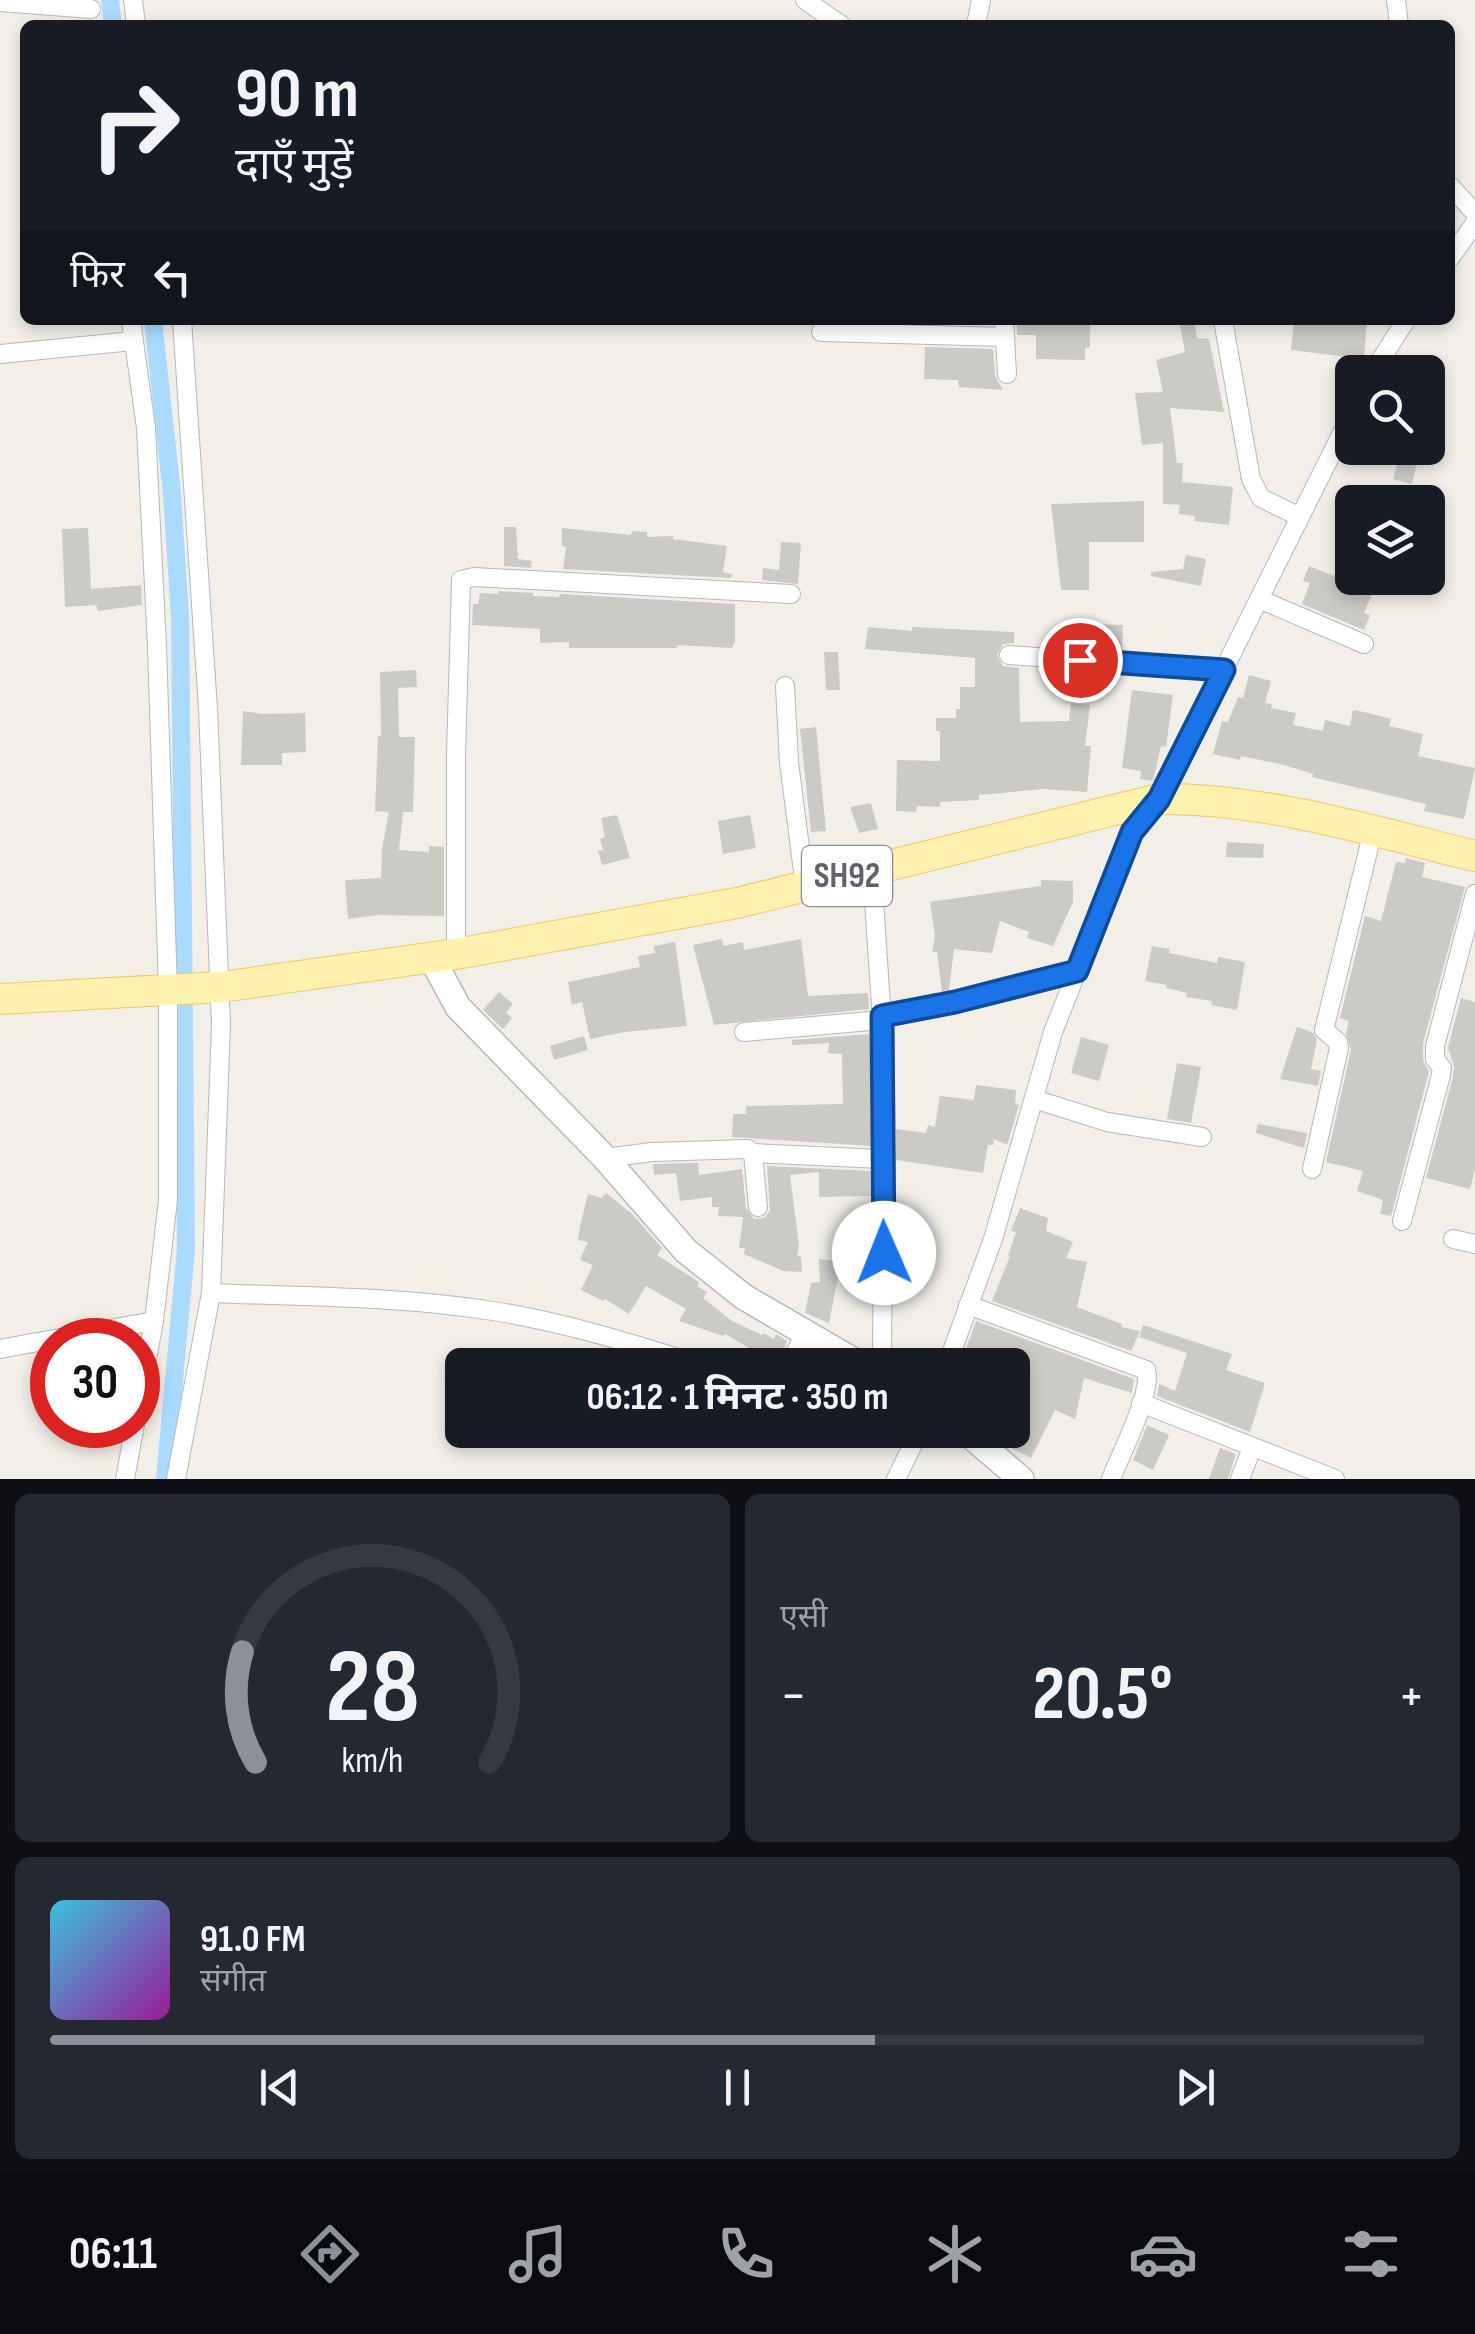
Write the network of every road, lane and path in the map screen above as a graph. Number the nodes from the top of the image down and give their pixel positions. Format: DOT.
graph roads {
  1 [pos="805,0"];
  2 [pos="0,2"];
  3 [pos="91,11"];
  4 [pos="834,20"];
  5 [pos="1455,191"];
  6 [pos="1475,213"];
  7 [pos="1475,223"];
  8 [pos="1455,251"];
  9 [pos="131,325"];
  10 [pos="182,325"];
  11 [pos="1224,325"];
  12 [pos="1403,325"];
  13 [pos="1005,328"];
  14 [pos="821,332"];
  15 [pos="133,341"];
  16 [pos="0,354"];
  17 [pos="1384,355"];
  18 [pos="1008,374"];
  19 [pos="1335,447"];
  20 [pos="1300,517"];
  21 [pos="791,594"];
  22 [pos="1259,600"];
  23 [pos="1364,644"];
  24 [pos="1009,655"];
  25 [pos="1224,670"];
  26 [pos="786,686"];
  27 [pos="1159,799"];
  28 [pos="1373,832"];
  29 [pos="1475,856"];
  30 [pos="872,870"];
  31 [pos="804,888"];
  32 [pos="1475,894"];
  33 [pos="444,955"];
  34 [pos="1077,971"];
  35 [pos="217,987"];
  36 [pos="172,990"];
  37 [pos="0,999"];
  38 [pos="882,1018"];
  39 [pos="744,1032"];
  40 [pos="1034,1098"];
  41 [pos="1202,1137"];
  42 [pos="753,1153"];
  43 [pos="605,1158"];
  44 [pos="881,1159"];
  45 [pos="1312,1169"];
  46 [pos="758,1208"];
  47 [pos="1402,1221"];
  48 [pos="1453,1238"];
  49 [pos="1475,1244"];
  50 [pos="211,1293"];
  51 [pos="968,1305"];
  52 [pos="154,1318"];
  53 [pos="804,1334"];
  54 [pos="30,1344"];
  55 [pos="643,1348"];
  56 [pos="798,1348"];
  57 [pos="829,1348"];
  58 [pos="883,1348"];
  59 [pos="953,1348"];
  60 [pos="0,1349"];
  61 [pos="1141,1403"];
  62 [pos="131,1448"];
  63 [pos="911,1448"];
  64 [pos="985,1448"];
  65 [pos="1252,1448"];
  66 [pos="125,1479"];
  67 [pos="176,1479"];
  68 [pos="896,1479"];
  69 [pos="1021,1479"];
  70 [pos="1110,1479"];
  71 [pos="1240,1479"];
  72 [pos="1335,1479"];
  1 -- 4 [label="street"];
  2 -- 3 [label="street"];
  5 -- 6 [label="street"];
  7 -- 8 [label="street"];
  9 -- 15 [label="street"];
  10 -- 35 [label="street"];
  11 -- 20 [label="street"];
  12 -- 17 [label="street"];
  13 -- 14 [label="street"];
  13 -- 18 [label="street"];
  15 -- 16 [label="street"];
  15 -- 36 [label="street"];
  19 -- 20 [label="street"];
  20 -- 22 [label="street"];
  21 -- 33 [label="street"];
  22 -- 23 [label="street"];
  22 -- 25 [label="street"];
  24 -- 25 [label="street"];
  25 -- 27 [label="street"];
  26 -- 31 [label="street"];
  27 -- 28 [label="main road, SH92"];
  27 -- 30 [label="main road, SH92"];
  27 -- 34 [label="street"];
  28 -- 29 [label="main road, SH92"];
  28 -- 45 [label="street"];
  30 -- 31 [label="main road, SH92"];
  30 -- 38 [label="street"];
  31 -- 33 [label="main road, SH92"];
  32 -- 47 [label="street"];
  33 -- 35 [label="main road, SH92"];
  33 -- 43 [label="street"];
  34 -- 38 [label="street"];
  34 -- 40 [label="street"];
  35 -- 36 [label="main road, SH92"];
  35 -- 50 [label="street"];
  36 -- 37 [label="main road, SH92"];
  36 -- 52 [label="street"];
  38 -- 39 [label="street"];
  38 -- 44 [label="street"];
  40 -- 41 [label="street"];
  40 -- 51 [label="street"];
  42 -- 43 [label="street"];
  42 -- 44 [label="street"];
  42 -- 46 [label="street"];
  43 -- 53 [label="street"];
  44 -- 58 [label="street"];
  48 -- 49 [label="street"];
  50 -- 55 [label="street"];
  50 -- 67 [label="street"];
  51 -- 59 [label="street"];
  51 -- 61 [label="street"];
  53 -- 56 [label="street"];
  53 -- 57 [label="street"];
  54 -- 60 [label="street"];
  61 -- 65 [label="street"];
  61 -- 70 [label="street"];
  62 -- 66 [label="street"];
  63 -- 68 [label="street"];
  64 -- 69 [label="street"];
  65 -- 71 [label="street"];
  65 -- 72 [label="street"];
}
